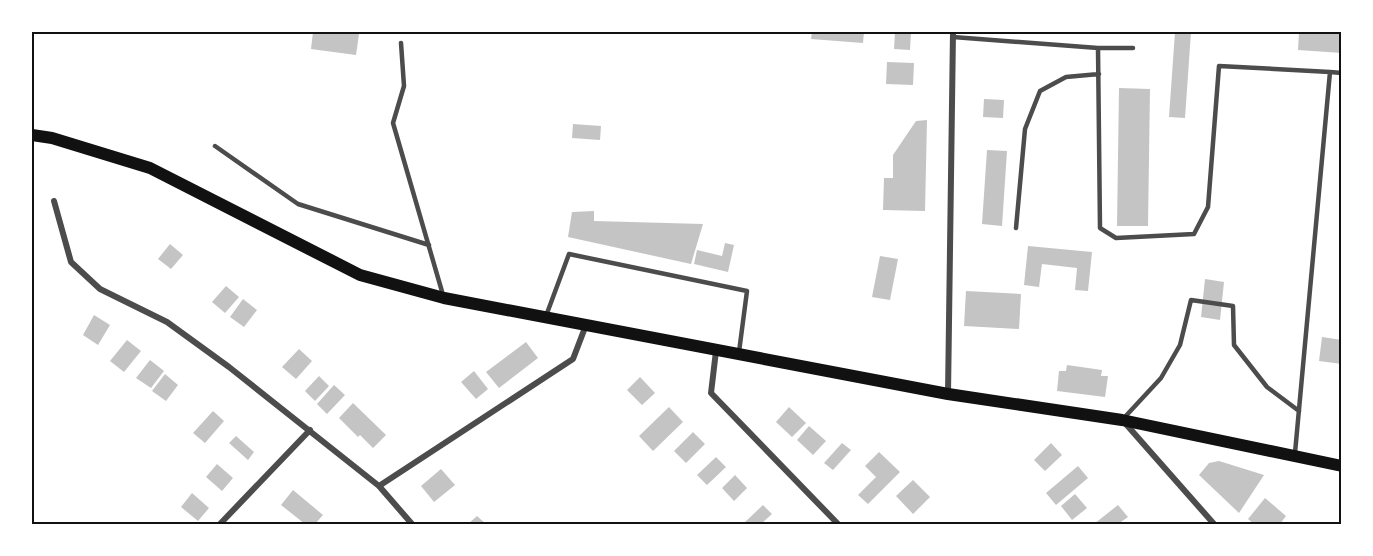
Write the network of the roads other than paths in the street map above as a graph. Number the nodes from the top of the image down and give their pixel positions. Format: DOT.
graph roads {
  1 [pos="953,34"];
  2 [pos="401,43"];
  3 [pos="1098,48"];
  4 [pos="1133,48"];
  5 [pos="1330,72"];
  6 [pos="1341,73"];
  7 [pos="1099,74"];
  8 [pos="32,135"];
  9 [pos="214,146"];
  10 [pos="54,201"];
  11 [pos="1016,228"];
  12 [pos="429,245"];
  13 [pos="444,298"];
  14 [pos="545,318"];
  15 [pos="586,325"];
  16 [pos="717,351"];
  17 [pos="738,355"];
  18 [pos="948,394"];
  19 [pos="1299,411"];
  20 [pos="1122,420"];
  21 [pos="310,430"];
  22 [pos="1294,456"];
  23 [pos="1341,466"];
  24 [pos="379,486"];
  25 [pos="220,525"];
  26 [pos="412,525"];
  27 [pos="838,525"];
  28 [pos="1214,525"];
  1 -- 3 [label="lane"];
  1 -- 18 [label="street"];
  2 -- 12 [label="lane"];
  3 -- 4 [label="lane"];
  3 -- 7 [label="lane"];
  5 -- 6 [label="lane"];
  5 -- 7 [label="lane"];
  5 -- 19 [label="lane"];
  7 -- 11 [label="lane"];
  8 -- 13 [label="main road"];
  9 -- 12 [label="lane"];
  10 -- 21 [label="street"];
  12 -- 13 [label="lane"];
  13 -- 14 [label="main road"];
  14 -- 15 [label="main road"];
  14 -- 17 [label="lane"];
  15 -- 16 [label="main road"];
  15 -- 24 [label="street"];
  16 -- 17 [label="main road"];
  16 -- 27 [label="street"];
  17 -- 18 [label="main road"];
  18 -- 20 [label="main road"];
  19 -- 20 [label="lane"];
  19 -- 22 [label="lane"];
  20 -- 22 [label="main road"];
  20 -- 28 [label="street"];
  21 -- 24 [label="street"];
  21 -- 25 [label="street"];
  22 -- 23 [label="main road"];
  24 -- 26 [label="street"];
}
